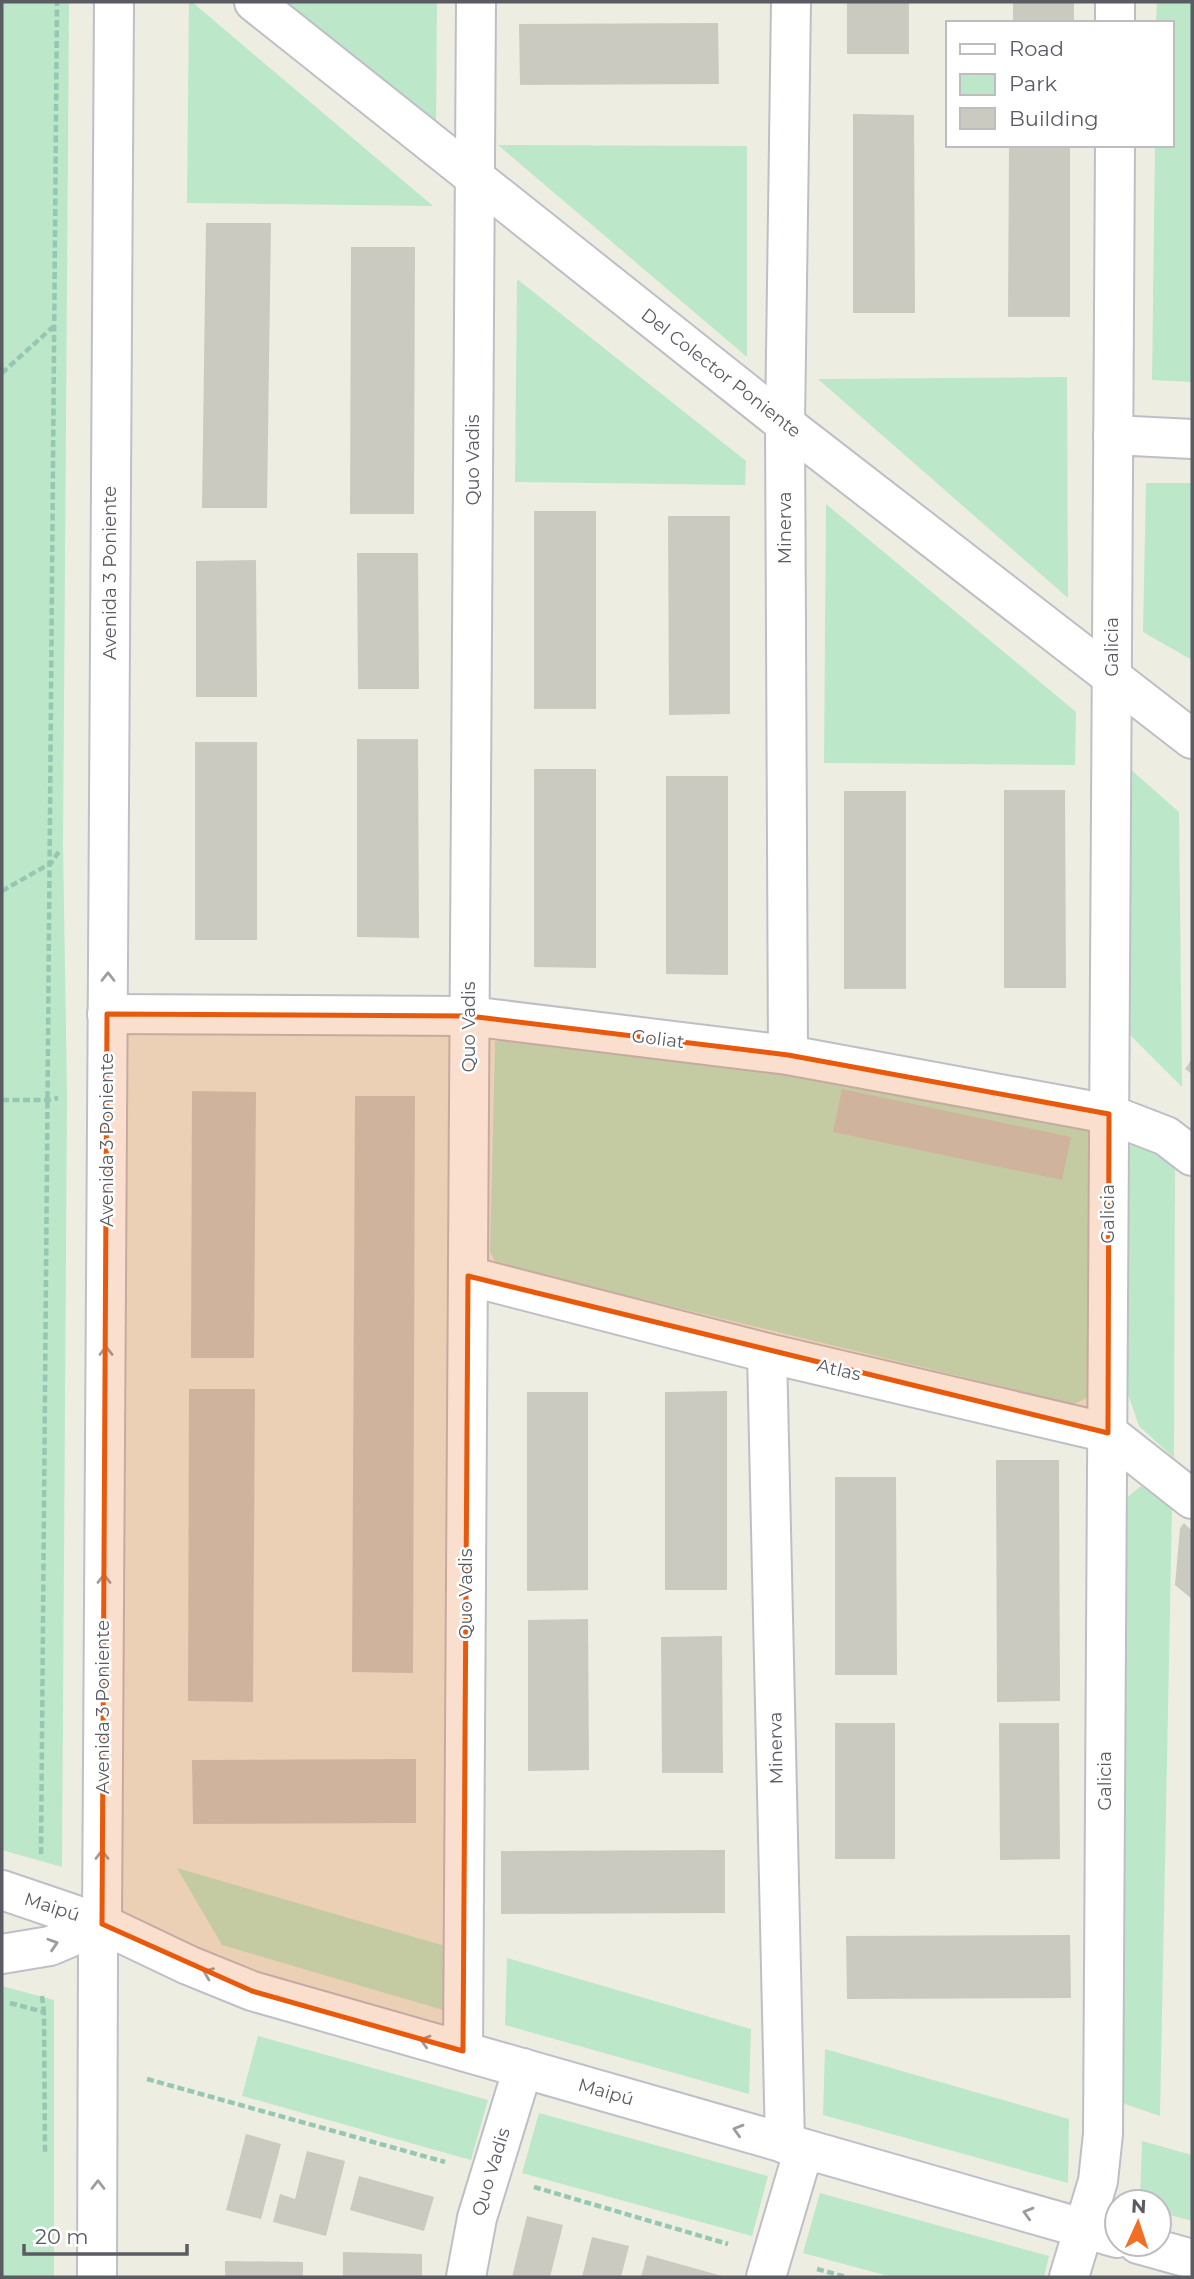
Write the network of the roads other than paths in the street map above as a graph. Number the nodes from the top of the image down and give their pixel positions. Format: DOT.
graph roads {
  1 [pos="114,2"];
  2 [pos="254,2"];
  3 [pos="475,2"];
  4 [pos="791,2"];
  5 [pos="1115,2"];
  6 [pos="1115,21"];
  7 [pos="1115,147"];
  8 [pos="474,179"];
  9 [pos="785,424"];
  10 [pos="1113,435"];
  11 [pos="1192,439"];
  12 [pos="1112,678"];
  13 [pos="1192,739"];
  14 [pos="107,1014"];
  15 [pos="469,1016"];
  16 [pos="788,1055"];
  17 [pos="1109,1114"];
  18 [pos="1192,1156"];
  19 [pos="468,1276"];
  20 [pos="767,1353"];
  21 [pos="1108,1433"];
  22 [pos="1192,1499"];
  23 [pos="2,1890"];
  24 [pos="102,1924"];
  25 [pos="19,1951"];
  26 [pos="463,2051"];
  27 [pos="523,2068"];
  28 [pos="795,2146"];
  29 [pos="1100,2233"];
  30 [pos="1173,2254"];
  31 [pos="1192,2259"];
  32 [pos="97,2277"];
  33 [pos="466,2277"];
  34 [pos="766,2277"];
  35 [pos="1069,2277"];
  14 -- 1 [label="street, Avenida 3 Poniente, one-way"];
  2 -- 8 [label="street, Del Colector Poniente"];
  3 -- 8 [label="street, Quo Vadis"];
  4 -- 9 [label="street, Minerva"];
  5 -- 6 [label="street"];
  7 -- 10 [label="street, Galicia"];
  8 -- 9 [label="street, Del Colector Poniente"];
  8 -- 15 [label="street, Quo Vadis"];
  9 -- 12 [label="street, Del Colector Poniente"];
  9 -- 16 [label="street, Minerva"];
  10 -- 11 [label="street"];
  10 -- 12 [label="street, Galicia"];
  12 -- 13 [label="street, Del Colector Poniente"];
  12 -- 17 [label="street, Galicia"];
  14 -- 15 [label="street, Goliat"];
  24 -- 14 [label="street, Avenida 3 Poniente, one-way"];
  15 -- 16 [label="street, Goliat"];
  15 -- 19 [label="street, Quo Vadis"];
  16 -- 17 [label="street, Goliat"];
  17 -- 18 [label="street, Goliat"];
  17 -- 21 [label="street, Galicia"];
  19 -- 20 [label="street, Atlas"];
  19 -- 26 [label="street, Quo Vadis"];
  20 -- 21 [label="street, Atlas"];
  20 -- 28 [label="street, Minerva"];
  21 -- 22 [label="street, Atlas"];
  21 -- 29 [label="street, Galicia"];
  23 -- 24 [label="street, Maipú"];
  25 -- 24 [label="street, Maipú, one-way"];
  26 -- 24 [label="street, Maipú, one-way"];
  32 -- 24 [label="street, Avenida 3 Poniente, one-way"];
  26 -- 27 [label="street, Maipú"];
  28 -- 27 [label="street, Maipú, one-way"];
  27 -- 33 [label="street, Quo Vadis"];
  29 -- 28 [label="street, Maipú, one-way"];
  28 -- 34 [label="street, Minerva"];
  29 -- 35 [label="street, Galicia"];
  30 -- 31 [label="street"];
}
